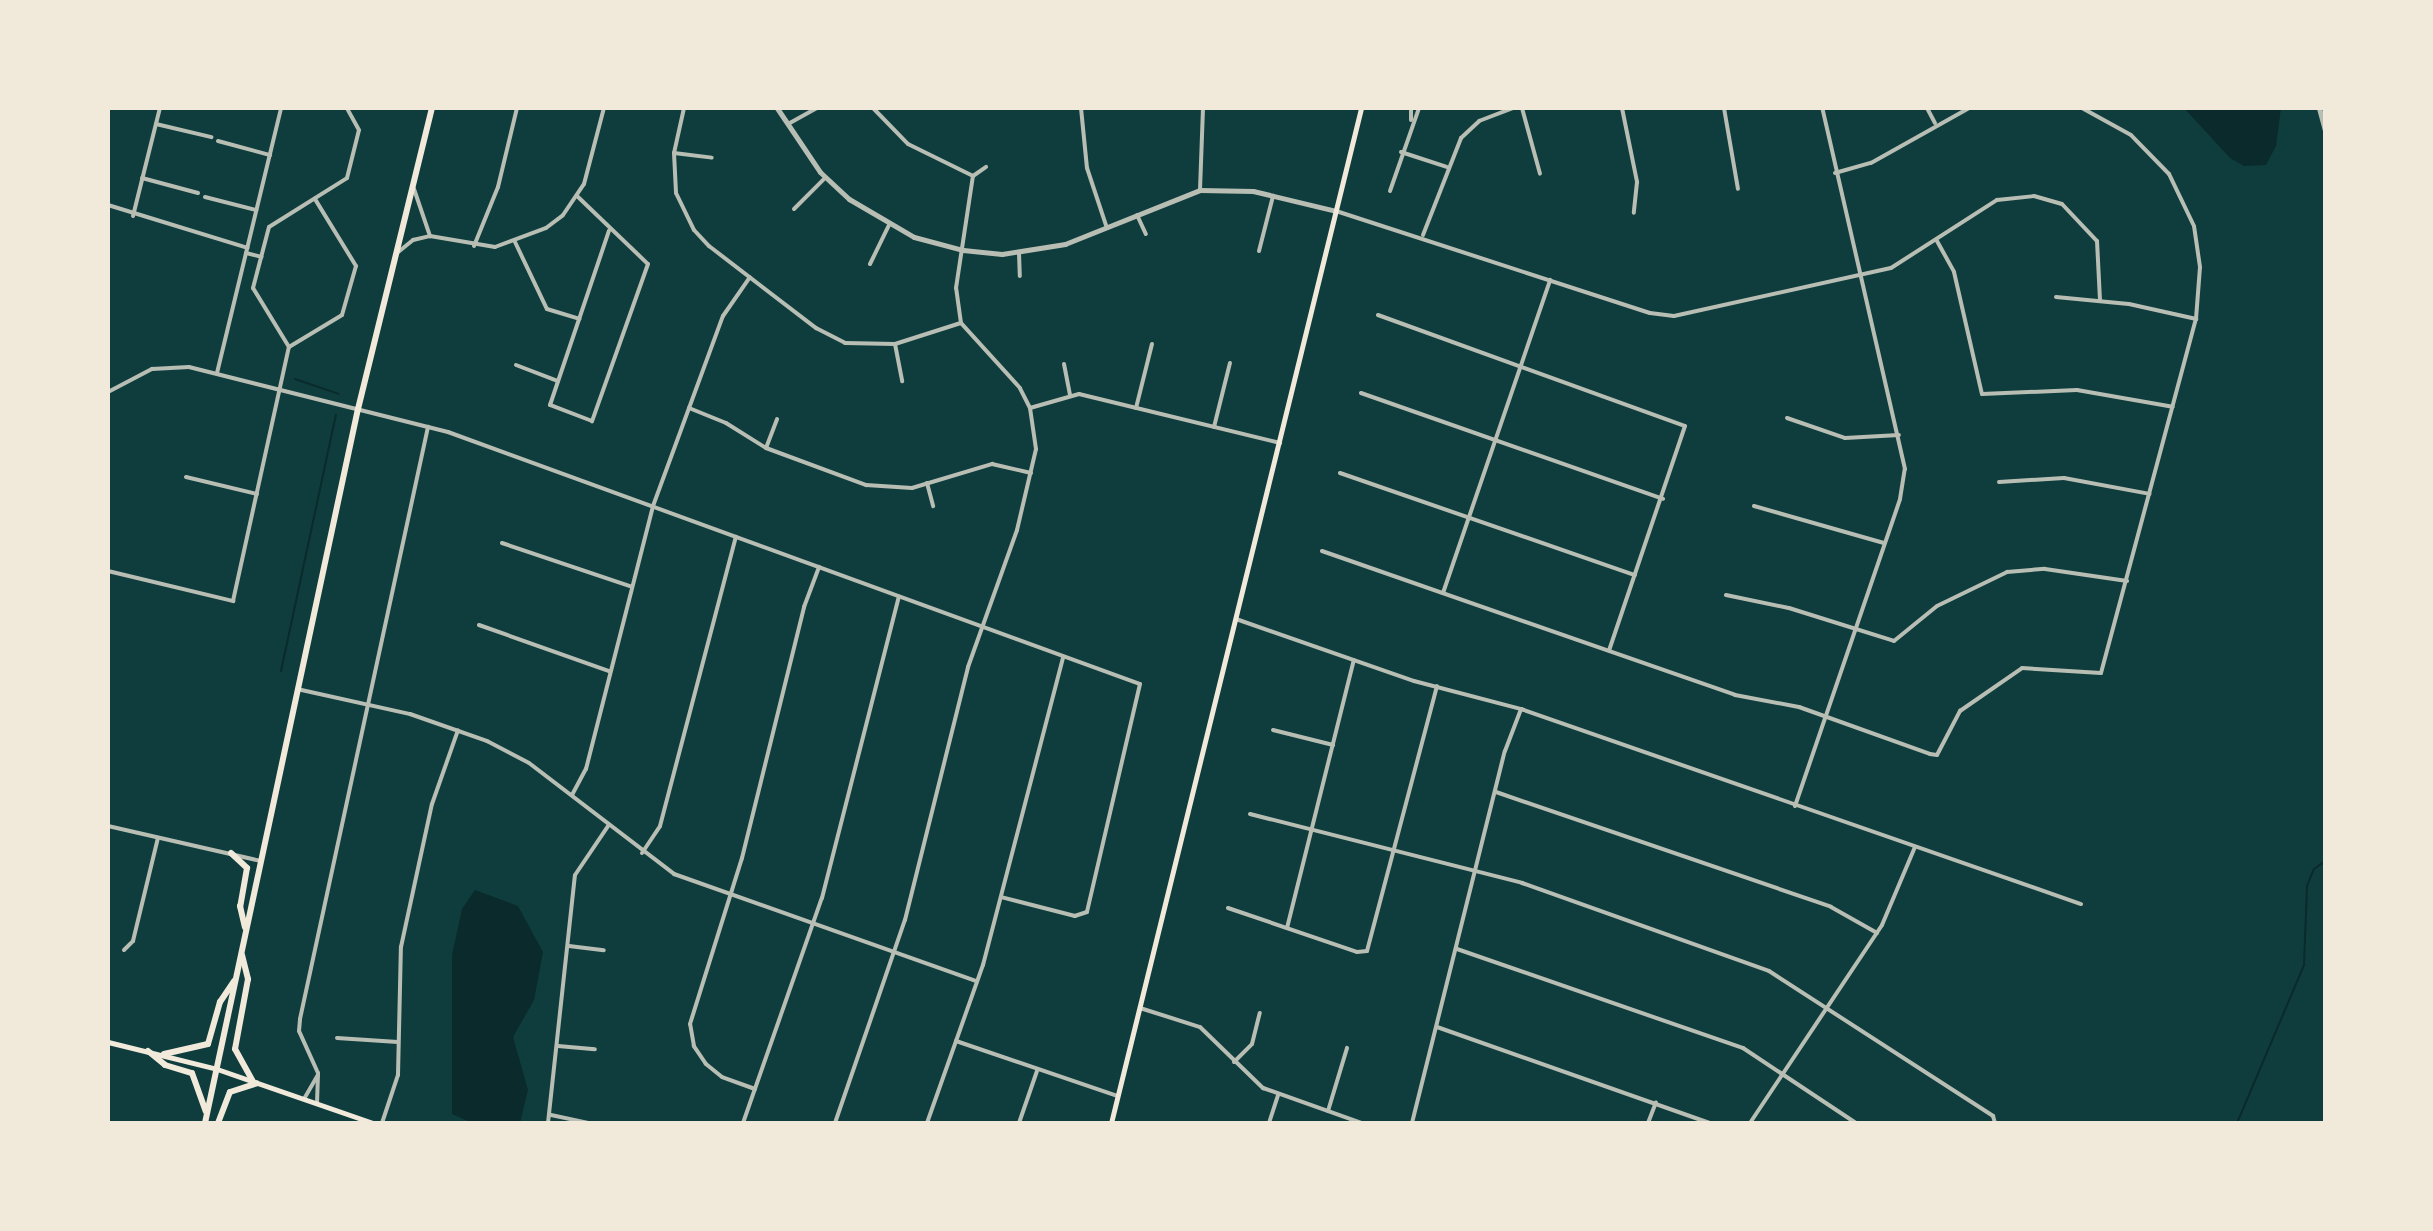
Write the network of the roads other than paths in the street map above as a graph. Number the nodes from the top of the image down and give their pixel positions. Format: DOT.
graph roads {
  1 [pos="160,108"];
  2 [pos="281,108"];
  3 [pos="347,108"];
  4 [pos="432,108"];
  5 [pos="517,108"];
  6 [pos="604,108"];
  7 [pos="684,108"];
  8 [pos="777,108"];
  9 [pos="817,108"];
  10 [pos="873,108"];
  11 [pos="1081,108"];
  12 [pos="1203,108"];
  13 [pos="1361,108"];
  14 [pos="1411,108"];
  15 [pos="1419,108"];
  16 [pos="1513,108"];
  17 [pos="1522,108"];
  18 [pos="1622,108"];
  19 [pos="1724,108"];
  20 [pos="1822,108"];
  21 [pos="1927,108"];
  22 [pos="1969,108"];
  23 [pos="2082,108"];
  24 [pos="2319,108"];
  25 [pos="1411,122"];
  26 [pos="1935,123"];
  27 [pos="156,124"];
  28 [pos="786,125"];
  29 [pos="2325,130"];
  30 [pos="211,137"];
  31 [pos="218,141"];
  32 [pos="1401,152"];
  33 [pos="674,153"];
  34 [pos="270,155"];
  35 [pos="712,158"];
  36 [pos="986,167"];
  37 [pos="1447,167"];
  38 [pos="1835,173"];
  39 [pos="1540,174"];
  40 [pos="973,176"];
  41 [pos="142,178"];
  42 [pos="825,178"];
  43 [pos="414,188"];
  44 [pos="1738,189"];
  45 [pos="1200,190"];
  46 [pos="1390,191"];
  47 [pos="198,193"];
  48 [pos="577,196"];
  49 [pos="1273,196"];
  50 [pos="205,197"];
  51 [pos="315,199"];
  52 [pos="108,205"];
  53 [pos="794,209"];
  54 [pos="257,210"];
  55 [pos="1336,211"];
  56 [pos="1634,213"];
  57 [pos="1137,215"];
  58 [pos="133,216"];
  59 [pos="889,225"];
  60 [pos="1107,228"];
  61 [pos="609,231"];
  62 [pos="1146,234"];
  63 [pos="430,236"];
  64 [pos="1423,236"];
  65 [pos="1937,241"];
  66 [pos="515,242"];
  67 [pos="473,247"];
  68 [pos="247,250"];
  69 [pos="963,250"];
  70 [pos="1259,251"];
  71 [pos="397,253"];
  72 [pos="1019,253"];
  73 [pos="262,257"];
  74 [pos="870,264"];
  75 [pos="1020,276"];
  76 [pos="1860,276"];
  77 [pos="750,277"];
  78 [pos="1550,280"];
  79 [pos="2056,297"];
  80 [pos="2100,300"];
  81 [pos="1378,315"];
  82 [pos="579,319"];
  83 [pos="2196,319"];
  84 [pos="961,323"];
  85 [pos="895,344"];
  86 [pos="1152,344"];
  87 [pos="289,347"];
  88 [pos="1230,363"];
  89 [pos="1064,364"];
  90 [pos="516,365"];
  91 [pos="1522,365"];
  92 [pos="217,373"];
  93 [pos="558,381"];
  94 [pos="902,381"];
  95 [pos="280,389"];
  96 [pos="108,392"];
  97 [pos="1361,393"];
  98 [pos="1070,395"];
  99 [pos="2173,407"];
  100 [pos="689,408"];
  101 [pos="1030,408"];
  102 [pos="1136,408"];
  103 [pos="358,409"];
  104 [pos="1787,418"];
  105 [pos="777,419"];
  106 [pos="428,427"];
  107 [pos="1214,427"];
  108 [pos="1899,435"];
  109 [pos="1495,441"];
  110 [pos="1280,444"];
  111 [pos="766,448"];
  112 [pos="1031,473"];
  113 [pos="1340,473"];
  114 [pos="186,477"];
  115 [pos="1999,482"];
  116 [pos="927,483"];
  117 [pos="257,494"];
  118 [pos="2150,494"];
  119 [pos="1663,499"];
  120 [pos="653,506"];
  121 [pos="933,506"];
  122 [pos="1754,506"];
  123 [pos="1469,517"];
  124 [pos="736,537"];
  125 [pos="502,543"];
  126 [pos="1884,543"];
  127 [pos="1322,551"];
  128 [pos="819,567"];
  129 [pos="108,571"];
  130 [pos="1635,575"];
  131 [pos="2127,581"];
  132 [pos="630,586"];
  133 [pos="1443,593"];
  134 [pos="1726,595"];
  135 [pos="900,596"];
  136 [pos="1236,619"];
  137 [pos="479,625"];
  138 [pos="982,626"];
  139 [pos="1857,628"];
  140 [pos="1609,650"];
  141 [pos="1063,657"];
  142 [pos="1354,660"];
  143 [pos="609,671"];
  144 [pos="1437,686"];
  145 [pos="297,689"];
  146 [pos="370,704"];
  147 [pos="1521,709"];
  148 [pos="1826,716"];
  149 [pos="458,730"];
  150 [pos="1273,730"];
  151 [pos="1333,745"];
  152 [pos="1496,792"];
  153 [pos="2325,792"];
  154 [pos="572,795"];
  155 [pos="1795,806"];
  156 [pos="1250,814"];
  157 [pos="108,826"];
  158 [pos="608,826"];
  159 [pos="1312,830"];
  160 [pos="158,838"];
  161 [pos="1915,847"];
  162 [pos="1396,851"];
  163 [pos="231,853"];
  164 [pos="642,853"];
  165 [pos="261,861"];
  166 [pos="1477,870"];
  167 [pos="732,894"];
  168 [pos="1001,897"];
  169 [pos="2081,904"];
  170 [pos="1228,908"];
  171 [pos="814,923"];
  172 [pos="1287,928"];
  173 [pos="246,930"];
  174 [pos="1877,933"];
  175 [pos="569,946"];
  176 [pos="1457,949"];
  177 [pos="124,950"];
  178 [pos="604,950"];
  179 [pos="241,951"];
  180 [pos="895,952"];
  181 [pos="2325,952"];
  182 [pos="236,978"];
  183 [pos="976,981"];
  184 [pos="1827,1007"];
  185 [pos="1140,1008"];
  186 [pos="1260,1013"];
  187 [pos="1437,1027"];
  188 [pos="337,1038"];
  189 [pos="956,1041"];
  190 [pos="108,1042"];
  191 [pos="398,1042"];
  192 [pos="558,1046"];
  193 [pos="1347,1048"];
  194 [pos="595,1049"];
  195 [pos="148,1051"];
  196 [pos="164,1054"];
  197 [pos="1234,1062"];
  198 [pos="217,1069"];
  199 [pos="1037,1071"];
  200 [pos="318,1073"];
  201 [pos="1782,1074"];
  202 [pos="255,1082"];
  203 [pos="755,1089"];
  204 [pos="1279,1095"];
  205 [pos="1118,1096"];
  206 [pos="304,1099"];
  207 [pos="1656,1102"];
  208 [pos="317,1103"];
  209 [pos="1328,1111"];
  210 [pos="551,1115"];
  211 [pos="206,1120"];
  212 [pos="218,1123"];
  213 [pos="373,1123"];
  214 [pos="382,1123"];
  215 [pos="548,1123"];
  216 [pos="588,1123"];
  217 [pos="743,1123"];
  218 [pos="835,1123"];
  219 [pos="927,1123"];
  220 [pos="1019,1123"];
  221 [pos="1111,1123"];
  222 [pos="1269,1123"];
  223 [pos="1362,1123"];
  224 [pos="1412,1123"];
  225 [pos="1648,1123"];
  226 [pos="1710,1123"];
  227 [pos="1750,1123"];
  228 [pos="1856,1123"];
  229 [pos="1995,1123"];
  1 -- 27 [label="street"];
  2 -- 34 [label="street"];
  3 -- 51 [label="street"];
  4 -- 43 [label="main road"];
  5 -- 67 [label="street"];
  6 -- 48 [label="street"];
  7 -- 33 [label="street"];
  8 -- 28 [label="street"];
  9 -- 28 [label="street"];
  10 -- 40 [label="street"];
  11 -- 60 [label="street"];
  12 -- 45 [label="street"];
  13 -- 55 [label="main road"];
  14 -- 25 [label="street"];
  15 -- 25 [label="street"];
  16 -- 37 [label="street"];
  17 -- 39 [label="street"];
  18 -- 56 [label="street"];
  19 -- 44 [label="street"];
  20 -- 38 [label="street"];
  21 -- 26 [label="street"];
  22 -- 26 [label="street"];
  23 -- 83 [label="street"];
  24 -- 29 [label="street"];
  25 -- 32 [label="street"];
  26 -- 38 [label="street"];
  27 -- 30 [label="street"];
  27 -- 41 [label="street"];
  28 -- 42 [label="street"];
  31 -- 34 [label="street"];
  32 -- 37 [label="street"];
  32 -- 46 [label="street"];
  33 -- 35 [label="street"];
  33 -- 77 [label="street"];
  34 -- 54 [label="street"];
  36 -- 40 [label="street"];
  37 -- 64 [label="street"];
  38 -- 76 [label="street"];
  40 -- 69 [label="street"];
  41 -- 47 [label="street"];
  41 -- 58 [label="street"];
  42 -- 53 [label="street"];
  42 -- 59 [label="street"];
  43 -- 63 [label="street"];
  43 -- 71 [label="main road"];
  45 -- 49 [label="street"];
  45 -- 57 [label="street"];
  48 -- 61 [label="street"];
  48 -- 66 [label="street"];
  49 -- 55 [label="street"];
  49 -- 70 [label="street"];
  50 -- 54 [label="street"];
  51 -- 73 [label="street"];
  51 -- 87 [label="street"];
  52 -- 58 [label="street"];
  54 -- 68 [label="street"];
  55 -- 64 [label="street"];
  55 -- 110 [label="main road"];
  57 -- 60 [label="street"];
  57 -- 62 [label="street"];
  58 -- 68 [label="street"];
  59 -- 69 [label="street"];
  59 -- 74 [label="street"];
  60 -- 72 [label="street"];
  61 -- 82 [label="street"];
  61 -- 93 [label="street"];
  63 -- 67 [label="street"];
  63 -- 71 [label="street"];
  64 -- 78 [label="street"];
  65 -- 76 [label="street"];
  65 -- 80 [label="street"];
  65 -- 99 [label="street"];
  66 -- 67 [label="street"];
  66 -- 82 [label="street"];
  68 -- 73 [label="street"];
  68 -- 92 [label="street"];
  69 -- 72 [label="street"];
  69 -- 84 [label="street"];
  71 -- 103 [label="main road"];
  72 -- 75 [label="street"];
  73 -- 87 [label="street"];
  76 -- 78 [label="street"];
  76 -- 108 [label="street"];
  77 -- 85 [label="street"];
  77 -- 100 [label="street"];
  78 -- 91 [label="street"];
  79 -- 80 [label="street"];
  80 -- 83 [label="street"];
  81 -- 91 [label="street"];
  82 -- 93 [label="street"];
  83 -- 99 [label="street"];
  84 -- 85 [label="street"];
  84 -- 101 [label="street"];
  85 -- 94 [label="street"];
  86 -- 102 [label="street"];
  87 -- 95 [label="street"];
  88 -- 107 [label="street"];
  89 -- 98 [label="street"];
  90 -- 93 [label="street"];
  91 -- 109 [label="street"];
  91 -- 119 [label="street"];
  92 -- 95 [label="street"];
  92 -- 96 [label="street"];
  95 -- 103 [label="street"];
  95 -- 117 [label="street"];
  97 -- 109 [label="street"];
  98 -- 101 [label="street"];
  98 -- 102 [label="street"];
  99 -- 118 [label="street"];
  100 -- 111 [label="street"];
  100 -- 120 [label="street"];
  101 -- 112 [label="street"];
  102 -- 107 [label="street"];
  103 -- 106 [label="street"];
  103 -- 145 [label="main road"];
  104 -- 108 [label="street"];
  105 -- 111 [label="street"];
  106 -- 120 [label="street"];
  106 -- 146 [label="street"];
  107 -- 110 [label="street"];
  108 -- 126 [label="street"];
  109 -- 119 [label="street"];
  109 -- 123 [label="street"];
  110 -- 136 [label="main road"];
  111 -- 116 [label="street"];
  112 -- 116 [label="street"];
  112 -- 138 [label="street"];
  113 -- 123 [label="street"];
  114 -- 117 [label="street"];
  115 -- 118 [label="street"];
  116 -- 121 [label="street"];
  117 -- 129 [label="street"];
  118 -- 131 [label="street"];
  119 -- 130 [label="street"];
  120 -- 124 [label="street"];
  120 -- 132 [label="street"];
  122 -- 126 [label="street"];
  123 -- 130 [label="street"];
  123 -- 133 [label="street"];
  124 -- 128 [label="street"];
  124 -- 164 [label="street"];
  125 -- 132 [label="street"];
  126 -- 139 [label="street"];
  127 -- 133 [label="street"];
  128 -- 135 [label="street"];
  128 -- 167 [label="street"];
  130 -- 140 [label="street"];
  131 -- 139 [label="street"];
  131 -- 148 [label="street"];
  132 -- 143 [label="street"];
  133 -- 140 [label="street"];
  134 -- 139 [label="street"];
  135 -- 138 [label="street"];
  135 -- 171 [label="street"];
  136 -- 142 [label="street"];
  136 -- 185 [label="main road"];
  137 -- 143 [label="street"];
  138 -- 141 [label="street"];
  138 -- 180 [label="street"];
  139 -- 148 [label="street"];
  140 -- 148 [label="street"];
  141 -- 168 [label="street"];
  141 -- 168 [label="street"];
  142 -- 144 [label="street"];
  142 -- 151 [label="street"];
  143 -- 154 [label="street"];
  144 -- 147 [label="street"];
  144 -- 162 [label="street"];
  145 -- 146 [label="street"];
  145 -- 165 [label="main road"];
  146 -- 149 [label="street"];
  146 -- 200 [label="street"];
  147 -- 152 [label="street"];
  147 -- 155 [label="street"];
  148 -- 155 [label="street"];
  149 -- 154 [label="street"];
  149 -- 191 [label="street"];
  150 -- 151 [label="street"];
  151 -- 159 [label="street"];
  152 -- 166 [label="street"];
  152 -- 174 [label="street"];
  153 -- 181 [label="street"];
  154 -- 158 [label="street"];
  155 -- 161 [label="street"];
  156 -- 159 [label="street"];
  157 -- 160 [label="street"];
  158 -- 164 [label="street"];
  158 -- 175 [label="street"];
  159 -- 162 [label="street"];
  159 -- 172 [label="street"];
  160 -- 163 [label="street"];
  160 -- 177 [label="street"];
  161 -- 169 [label="street"];
  161 -- 174 [label="street"];
  162 -- 166 [label="street"];
  162 -- 172 [label="street"];
  163 -- 165 [label="street"];
  163 -- 173 [label="main road"];
  164 -- 167 [label="street"];
  165 -- 173 [label="main road"];
  166 -- 176 [label="street"];
  166 -- 184 [label="street"];
  167 -- 171 [label="street"];
  167 -- 203 [label="street"];
  168 -- 183 [label="street"];
  170 -- 172 [label="street"];
  171 -- 180 [label="street"];
  171 -- 203 [label="street"];
  173 -- 179 [label="main road"];
  174 -- 184 [label="street"];
  175 -- 178 [label="street"];
  175 -- 192 [label="street"];
  176 -- 187 [label="street"];
  176 -- 201 [label="street"];
  179 -- 182 [label="main road"];
  179 -- 202 [label="main road"];
  180 -- 183 [label="street"];
  180 -- 218 [label="street"];
  182 -- 196 [label="main road"];
  182 -- 198 [label="main road"];
  183 -- 189 [label="street"];
  184 -- 201 [label="street"];
  184 -- 229 [label="street"];
  185 -- 197 [label="street"];
  185 -- 205 [label="main road"];
  186 -- 197 [label="street"];
  187 -- 207 [label="street"];
  187 -- 224 [label="street"];
  188 -- 191 [label="street"];
  189 -- 199 [label="street"];
  189 -- 219 [label="street"];
  190 -- 195 [label="main road"];
  191 -- 214 [label="street"];
  192 -- 194 [label="street"];
  192 -- 210 [label="street"];
  193 -- 209 [label="street"];
  195 -- 196 [label="main road"];
  195 -- 211 [label="main road"];
  196 -- 198 [label="main road"];
  197 -- 204 [label="street"];
  198 -- 202 [label="main road"];
  198 -- 211 [label="main road"];
  199 -- 205 [label="street"];
  199 -- 220 [label="street"];
  200 -- 206 [label="street"];
  200 -- 208 [label="street"];
  201 -- 227 [label="street"];
  201 -- 228 [label="street"];
  202 -- 206 [label="main road"];
  202 -- 212 [label="main road"];
  203 -- 217 [label="street"];
  204 -- 209 [label="street"];
  204 -- 222 [label="street"];
  205 -- 221 [label="main road"];
  206 -- 208 [label="main road"];
  207 -- 225 [label="street"];
  207 -- 226 [label="street"];
  208 -- 213 [label="main road"];
  209 -- 223 [label="street"];
  210 -- 215 [label="street"];
  210 -- 216 [label="street"];
}
